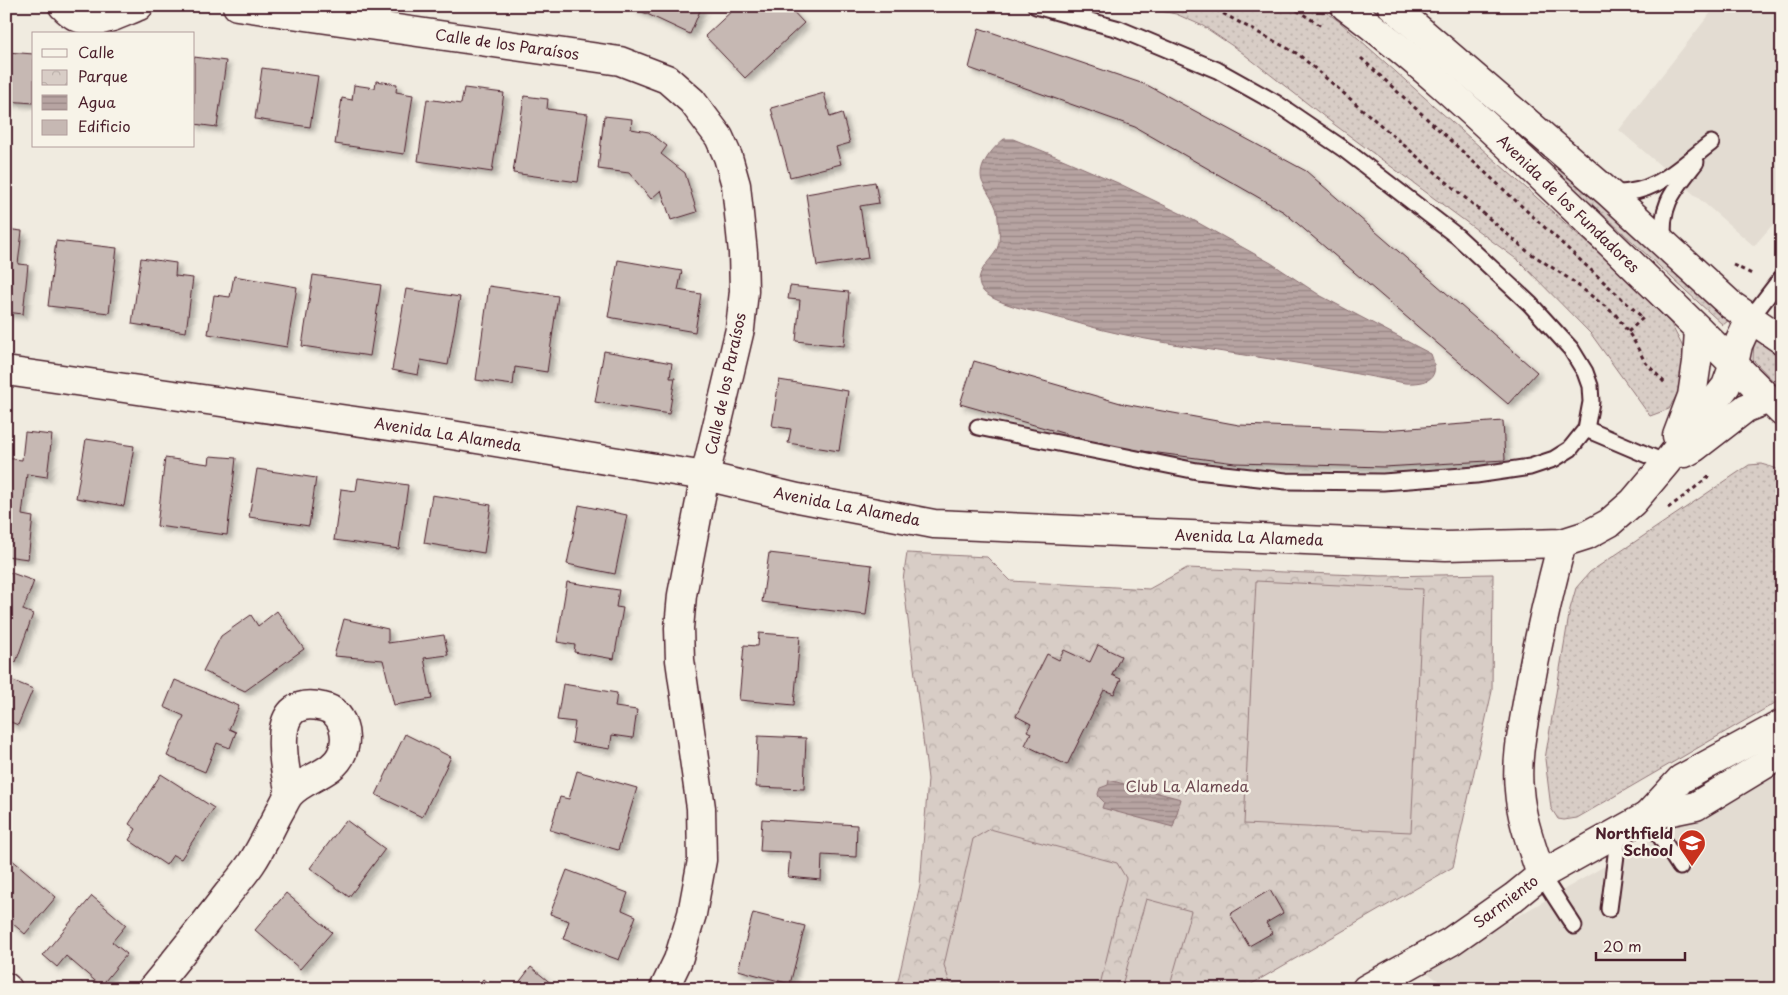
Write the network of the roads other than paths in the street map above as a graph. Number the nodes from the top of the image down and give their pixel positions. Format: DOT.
graph roads {
  1 [pos="63,6"];
  2 [pos="139,6"];
  3 [pos="237,6"];
  4 [pos="1036,6"];
  5 [pos="1345,6"];
  6 [pos="1392,6"];
  7 [pos="1608,193"];
  8 [pos="1664,244"];
  9 [pos="1778,282"];
  10 [pos="1750,319"];
  11 [pos="1699,330"];
  12 [pos="1782,340"];
  13 [pos="1734,364"];
  14 [pos="6,370"];
  15 [pos="1775,406"];
  16 [pos="978,427"];
  17 [pos="1586,429"];
  18 [pos="1666,463"];
  19 [pos="705,476"];
  20 [pos="1562,543"];
  21 [pos="1782,724"];
  22 [pos="1782,754"];
  23 [pos="290,794"];
  24 [pos="1647,816"];
  25 [pos="1620,832"];
  26 [pos="1680,867"];
  27 [pos="1542,875"];
  28 [pos="1609,909"];
  29 [pos="1574,926"];
  30 [pos="152,989"];
  31 [pos="664,989"];
  32 [pos="1366,989"];
  1 -- 2 [label="street"];
  3 -- 19 [label="street, Calle de los Paraísos"];
  4 -- 17 [label="lane"];
  5 -- 11 [label="street, Avenida de los Fundadores"];
  6 -- 7 [label="street, Avenida de los Fundadores"];
  7 -- 8 [label="street, Avenida de los Fundadores"];
  7 -- 8 [label="lane"];
  8 -- 10 [label="street, Avenida de los Fundadores"];
  9 -- 10 [label="lane"];
  10 -- 12 [label="street, Avenida de los Fundadores"];
  10 -- 13 [label="street, Avenida La Alameda"];
  11 -- 13 [label="street, Avenida de los Fundadores"];
  11 -- 18 [label="street, Avenida La Alameda"];
  13 -- 15 [label="street, Avenida de los Fundadores"];
  13 -- 18 [label="street, Avenida La Alameda"];
  14 -- 19 [label="street, Avenida La Alameda"];
  15 -- 18 [label="street, Avenida La Alameda"];
  16 -- 17 [label="lane"];
  17 -- 18 [label="lane"];
  18 -- 20 [label="street, Avenida La Alameda"];
  19 -- 20 [label="street, Avenida La Alameda"];
  19 -- 31 [label="street, Calle de los Paraísos"];
  20 -- 27 [label="street"];
  21 -- 24 [label="street, Sarmiento"];
  22 -- 24 [label="street, Sarmiento"];
  23 -- 30 [label="street"];
  24 -- 25 [label="street, Sarmiento"];
  24 -- 26 [label="lane"];
  25 -- 27 [label="street, Sarmiento"];
  25 -- 28 [label="lane"];
  27 -- 29 [label="lane"];
  27 -- 32 [label="street, Sarmiento"];
}
